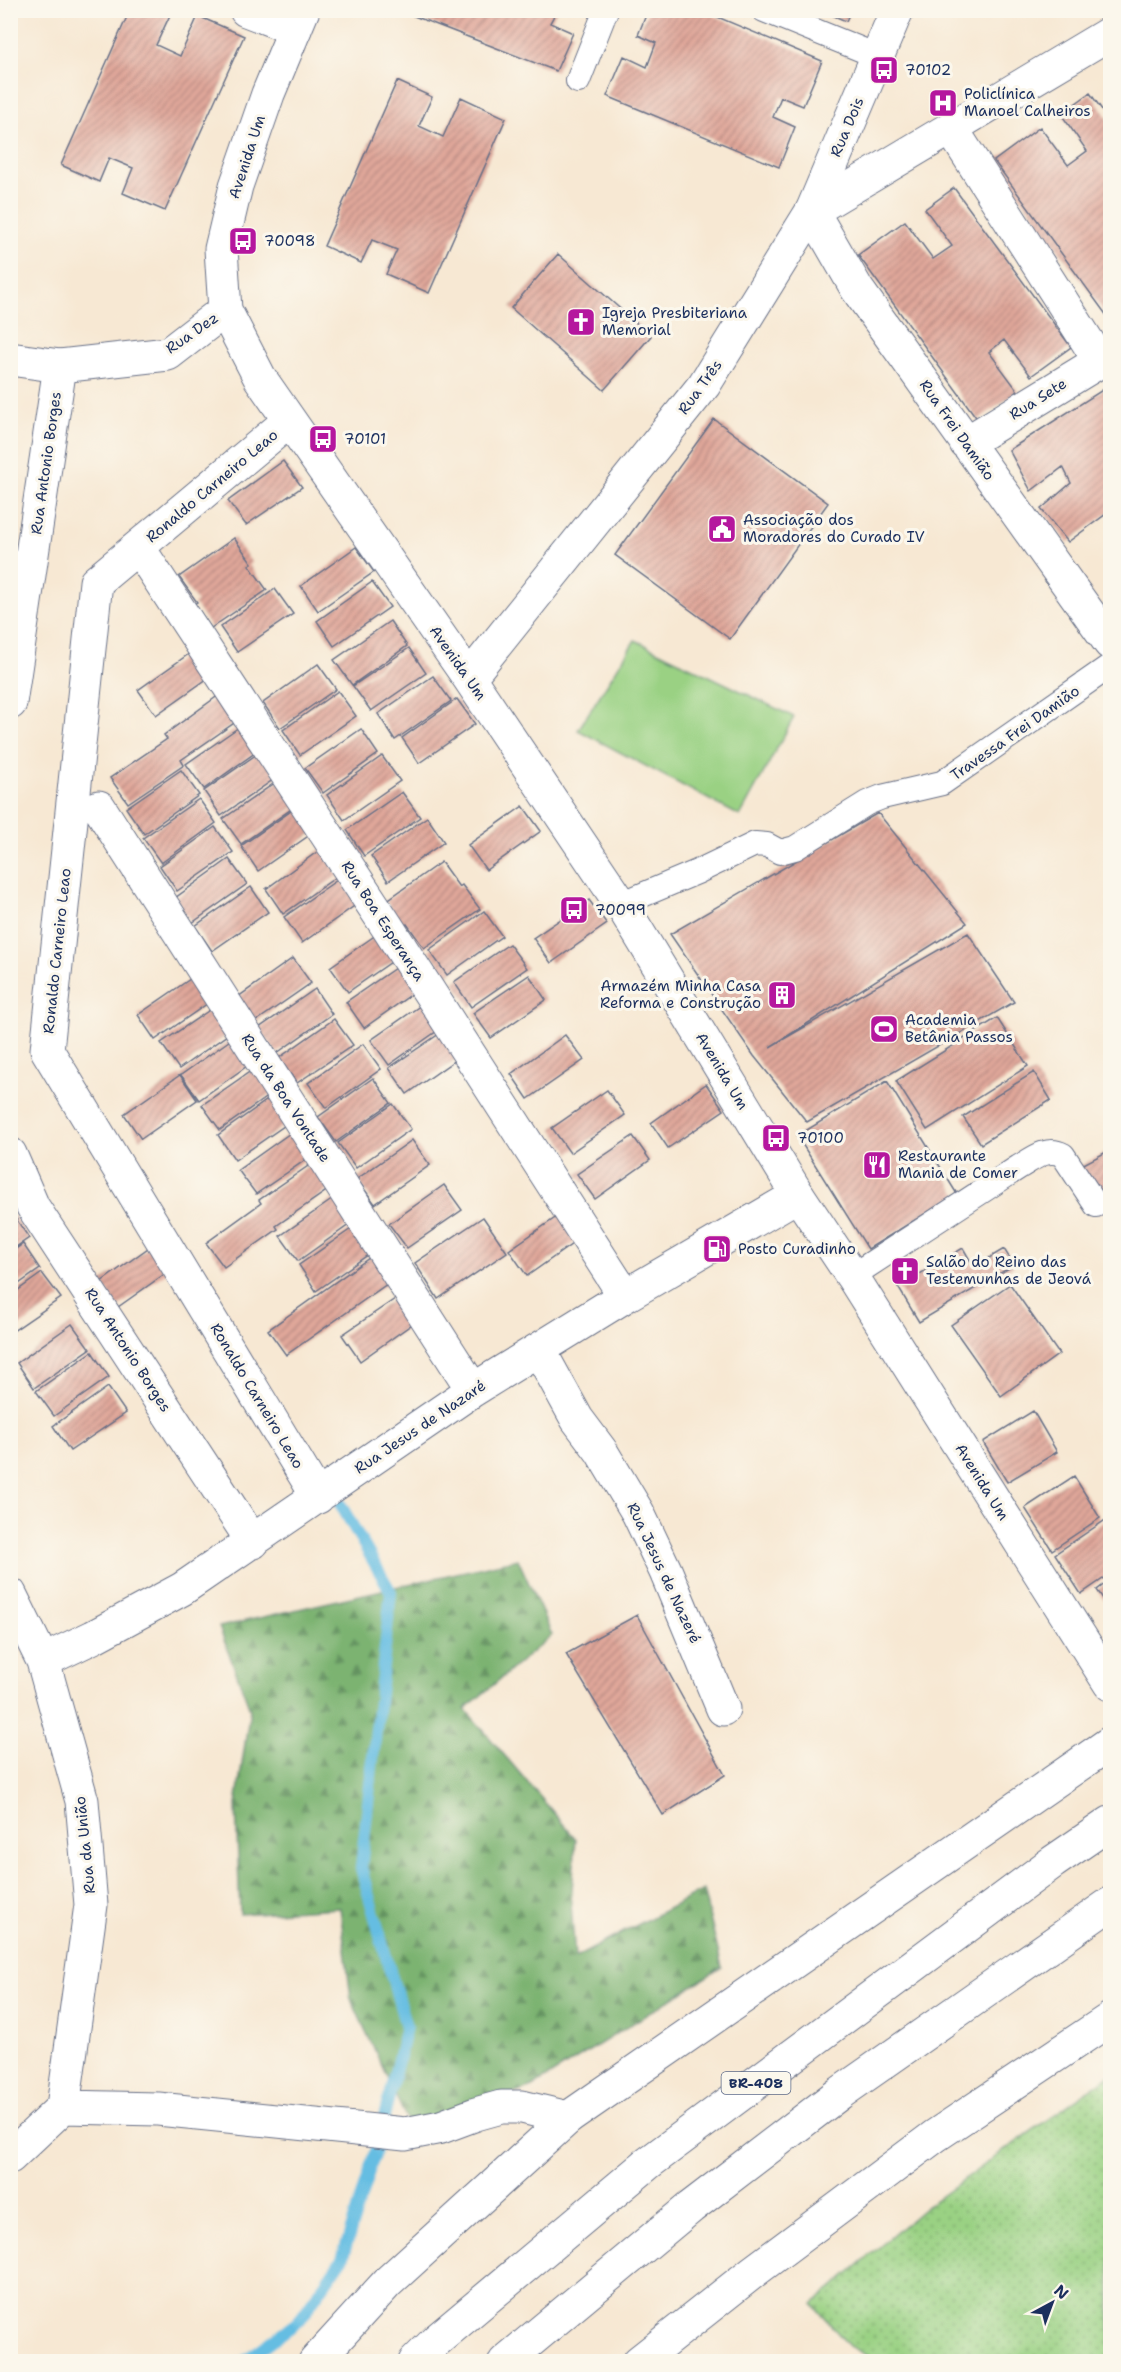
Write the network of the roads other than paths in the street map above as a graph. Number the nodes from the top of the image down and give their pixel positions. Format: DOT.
graph roads {
  1 [pos="246,10"];
  2 [pos="606,10"];
  3 [pos="764,10"];
  4 [pos="897,10"];
  5 [pos="299,20"];
  6 [pos="1110,33"];
  7 [pos="877,56"];
  8 [pos="578,81"];
  9 [pos="951,129"];
  10 [pos="812,211"];
  11 [pos="225,310"];
  12 [pos="1105,358"];
  13 [pos="10,359"];
  14 [pos="60,366"];
  15 [pos="260,378"];
  16 [pos="289,421"];
  17 [pos="966,443"];
  18 [pos="138,547"];
  19 [pos="15,642"];
  20 [pos="1110,643"];
  21 [pos="1110,666"];
  22 [pos="469,678"];
  23 [pos="10,703"];
  24 [pos="99,807"];
  25 [pos="621,904"];
  26 [pos="10,1154"];
  27 [pos="798,1195"];
  28 [pos="1096,1205"];
  29 [pos="852,1276"];
  30 [pos="626,1296"];
  31 [pos="539,1350"];
  32 [pos="473,1390"];
  33 [pos="318,1497"];
  34 [pos="253,1542"];
  35 [pos="10,1594"];
  36 [pos="43,1660"];
  37 [pos="1110,1684"];
  38 [pos="723,1709"];
  39 [pos="1110,1743"];
  40 [pos="1110,1823"];
  41 [pos="1110,1904"];
  42 [pos="1110,2019"];
  43 [pos="1110,2037"];
  44 [pos="1073,2045"];
  45 [pos="63,2107"];
  46 [pos="568,2118"];
  47 [pos="10,2157"];
  48 [pos="315,2361"];
  49 [pos="415,2361"];
  50 [pos="505,2361"];
  51 [pos="639,2361"];
  1 -- 5 [label="main road"];
  2 -- 8 [label="lane"];
  3 -- 7 [label="lane"];
  4 -- 7 [label="main road, Rua Dois"];
  5 -- 11 [label="main road, Avenida Um"];
  6 -- 9 [label="main road, Rua Três"];
  7 -- 10 [label="main road, Rua Dois"];
  9 -- 10 [label="main road, Rua Três"];
  9 -- 12 [label="main road"];
  10 -- 17 [label="main road, Rua Frei Damião"];
  10 -- 22 [label="main road, Rua Três"];
  11 -- 14 [label="main road, Rua Dez"];
  11 -- 15 [label="main road, Rua Dez"];
  12 -- 17 [label="main road, Rua Sete"];
  13 -- 14 [label="main road, Rua Dez"];
  14 -- 19 [label="main road, Rua Antonio Borges"];
  15 -- 16 [label="main road, Avenida Um"];
  16 -- 18 [label="main road, Ronaldo Carneiro Leao"];
  16 -- 22 [label="main road, Avenida Um"];
  17 -- 20 [label="main road, Rua Frei Damião"];
  18 -- 30 [label="main road, Rua Boa Esperança"];
  18 -- 33 [label="main road, Ronaldo Carneiro Leao"];
  19 -- 23 [label="main road, Rua Antonio Borges"];
  21 -- 25 [label="lane, Travessa Frei Damião"];
  22 -- 25 [label="main road, Avenida Um"];
  24 -- 32 [label="main road, Rua da Boa Vontade"];
  25 -- 27 [label="main road, Avenida Um"];
  26 -- 34 [label="main road, Rua Antonio Borges"];
  27 -- 29 [label="main road, Avenida Um"];
  27 -- 30 [label="main road, Rua Jesus de Nazaré"];
  28 -- 29 [label="lane"];
  29 -- 37 [label="main road, Avenida Um"];
  30 -- 31 [label="main road, Rua Jesus de Nazaré"];
  31 -- 32 [label="main road, Rua Jesus de Nazaré"];
  31 -- 38 [label="main road, Rua Jesus de Nazeré"];
  32 -- 33 [label="main road, Rua Jesus de Nazaré"];
  33 -- 34 [label="main road, Rua Jesus de Nazaré"];
  34 -- 36 [label="main road, Rua Jesus de Nazaré"];
  35 -- 36 [label="main road, Rua da União"];
  36 -- 45 [label="main road, Rua da União"];
  39 -- 46 [label="main road"];
  40 -- 49 [label="main road, BR-408"];
  41 -- 50 [label="main road"];
  42 -- 44 [label="main road"];
  43 -- 44 [label="lane"];
  44 -- 51 [label="main road"];
  45 -- 46 [label="main road"];
  45 -- 47 [label="main road"];
  46 -- 48 [label="main road"];
}
